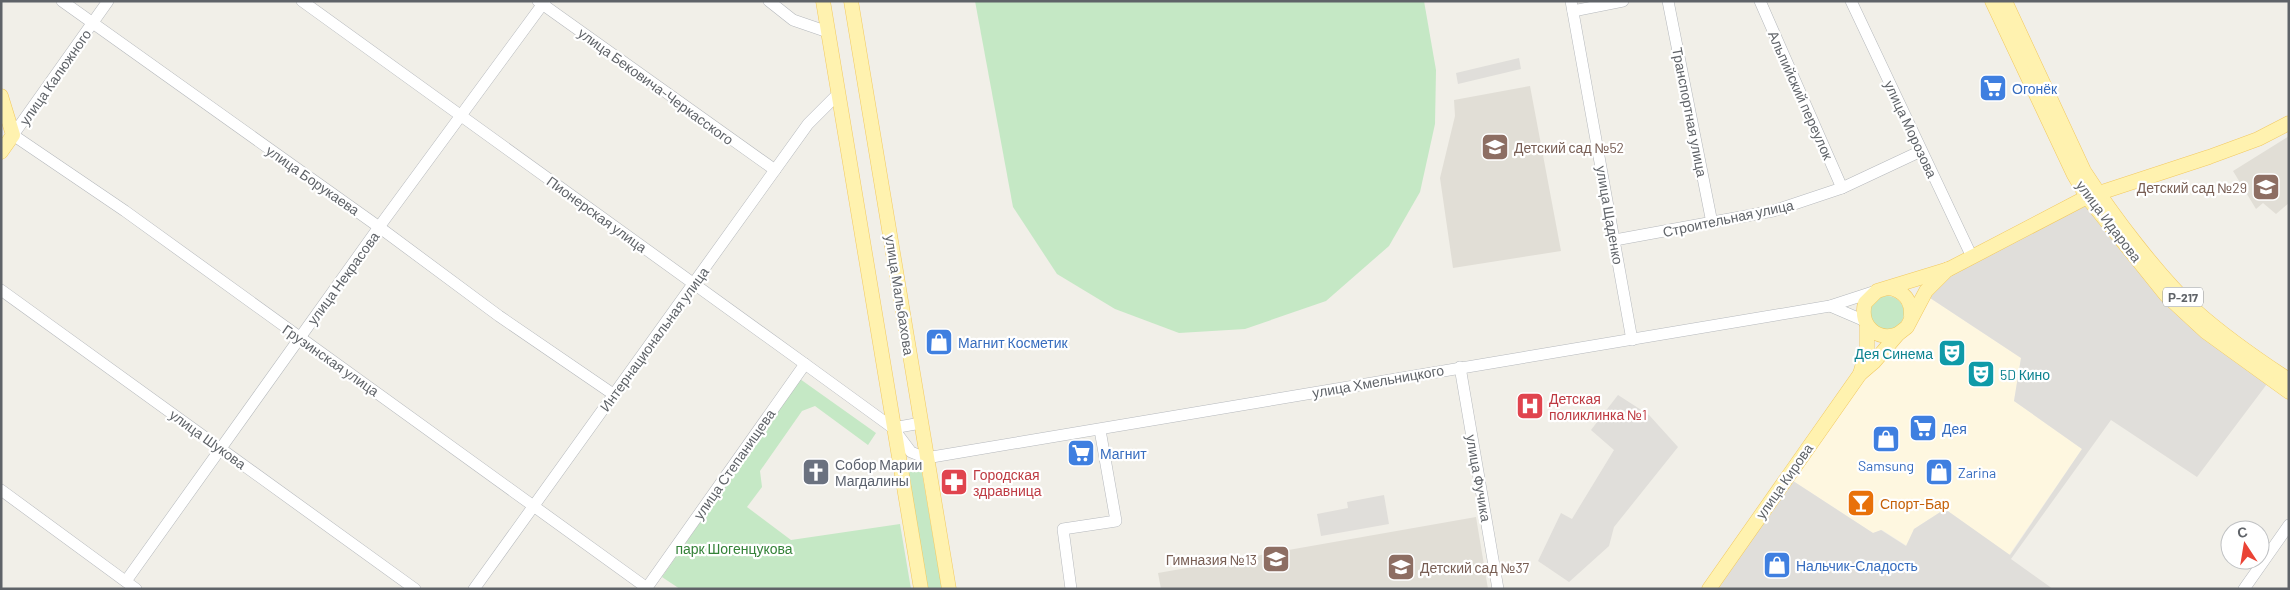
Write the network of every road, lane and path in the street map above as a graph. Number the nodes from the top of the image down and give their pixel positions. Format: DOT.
graph roads {
  1 [pos="62,1"];
  2 [pos="108,1"];
  3 [pos="302,1"];
  4 [pos="768,1"];
  5 [pos="823,1"];
  6 [pos="851,1"];
  7 [pos="1622,1"];
  8 [pos="1668,1"];
  9 [pos="1760,1"];
  10 [pos="1851,1"];
  11 [pos="1992,1"];
  12 [pos="2004,1"];
  13 [pos="542,2"];
  14 [pos="1572,6"];
  15 [pos="92,23"];
  16 [pos="828,32"];
  17 [pos="839,93"];
  18 [pos="1,96"];
  19 [pos="460,116"];
  20 [pos="2289,123"];
  21 [pos="14,135"];
  22 [pos="1921,151"];
  23 [pos="1,152"];
  24 [pos="775,170"];
  25 [pos="1842,188"];
  26 [pos="2093,195"];
  27 [pos="1712,223"];
  28 [pos="379,227"];
  29 [pos="1615,240"];
  30 [pos="1972,257"];
  31 [pos="1949,269"];
  32 [pos="694,283"];
  33 [pos="1,290"];
  34 [pos="1883,290"];
  35 [pos="1830,306"];
  36 [pos="1911,316"];
  37 [pos="1866,323"];
  38 [pos="1898,334"];
  39 [pos="300,338"];
  40 [pos="1632,340"];
  41 [pos="805,364"];
  42 [pos="1460,367"];
  43 [pos="1860,374"];
  44 [pos="2289,380"];
  45 [pos="2289,392"];
  46 [pos="613,394"];
  47 [pos="920,423"];
  48 [pos="893,428"];
  49 [pos="1100,430"];
  50 [pos="222,449"];
  51 [pos="911,452"];
  52 [pos="926,458"];
  53 [pos="899,462"];
  54 [pos="1,490"];
  55 [pos="535,505"];
  56 [pos="2289,526"];
  57 [pos="126,582"];
  58 [pos="647,588"];
  59 [pos="136,589"];
  60 [pos="415,589"];
  61 [pos="474,589"];
  62 [pos="921,589"];
  63 [pos="949,589"];
  64 [pos="1071,589"];
  65 [pos="1498,589"];
  66 [pos="1709,589"];
  67 [pos="2244,589"];
  1 -- 15 [label="street, улица Борукаева"];
  2 -- 15 [label="street, улица Калюжного"];
  3 -- 19 [label="street, Пионерская улица"];
  4 -- 16 [label="street"];
  5 -- 16 [label="main road, улица Мальбахова"];
  6 -- 47 [label="main road, улица Мальбахова"];
  7 -- 14 [label="street"];
  8 -- 27 [label="street, Транспортная улица"];
  9 -- 25 [label="street, Альпийский переулок"];
  10 -- 22 [label="street, улица Морозова"];
  11 -- 26 [label="main road, улица Идарова / Р-217"];
  12 -- 26 [label="main road, улица Идарова / Р-217"];
  13 -- 19 [label="street, улица Некрасова"];
  13 -- 24 [label="street, улица Бековича-Черкасского"];
  14 -- 29 [label="street, улица Щаденко"];
  15 -- 21 [label="street, улица Калюжного"];
  15 -- 28 [label="street, улица Борукаева"];
  16 -- 17 [label="main road, улица Мальбахова"];
  17 -- 24 [label="street, Интернациональная улица"];
  17 -- 48 [label="main road, улица Мальбахова"];
  18 -- 21 [label="main road"];
  19 -- 28 [label="street, улица Некрасова"];
  19 -- 32 [label="street, Пионерская улица"];
  20 -- 26 [label="main road"];
  21 -- 23 [label="main road, улица Калюжного"];
  21 -- 39 [label="street, Грузинская улица"];
  22 -- 25 [label="street, Строительная улица"];
  22 -- 30 [label="street, улица Морозова"];
  24 -- 32 [label="street, Интернациональная улица"];
  25 -- 27 [label="street, Строительная улица"];
  26 -- 30 [label="main road"];
  26 -- 44 [label="main road, улица Идарова / Р-217"];
  26 -- 45 [label="main road, улица Идарова / Р-217"];
  27 -- 29 [label="street, Строительная улица"];
  28 -- 39 [label="street, улица Некрасова"];
  28 -- 46 [label="street, улица Борукаева"];
  29 -- 40 [label="street, улица Щаденко"];
  30 -- 31 [label="main road"];
  31 -- 34 [label="main road"];
  31 -- 36 [label="main road"];
  32 -- 41 [label="street, Пионерская улица"];
  32 -- 46 [label="street, Интернациональная улица"];
  33 -- 50 [label="street, улица Шукова"];
  34 -- 35 [label="street, улица Хмельницкого"];
  34 -- 36 [label="main road"];
  34 -- 37 [label="main road"];
  35 -- 37 [label="street"];
  35 -- 40 [label="street, улица Хмельницкого"];
  36 -- 38 [label="main road"];
  37 -- 38 [label="main road"];
  37 -- 43 [label="main road"];
  38 -- 43 [label="main road"];
  39 -- 50 [label="street, улица Некрасова"];
  39 -- 55 [label="street, Грузинская улица"];
  40 -- 42 [label="street, улица Хмельницкого"];
  41 -- 48 [label="street, Пионерская улица"];
  41 -- 58 [label="street, улица Степанищева"];
  42 -- 49 [label="street, улица Хмельницкого"];
  42 -- 65 [label="street, улица Фучика"];
  43 -- 66 [label="main road, улица Кирова"];
  46 -- 55 [label="street, Интернациональная улица"];
  47 -- 48 [label="street"];
  47 -- 52 [label="main road, улица Мальбахова"];
  48 -- 51 [label="street, Пионерская улица"];
  48 -- 53 [label="main road, улица Мальбахова"];
  49 -- 52 [label="street, улица Хмельницкого"];
  49 -- 64 [label="street"];
  50 -- 57 [label="street, улица Некрасова"];
  50 -- 60 [label="street, улица Шукова"];
  51 -- 52 [label="street"];
  51 -- 53 [label="street"];
  52 -- 63 [label="main road, улица Мальбахова"];
  53 -- 62 [label="main road, улица Мальбахова"];
  54 -- 57 [label="street"];
  55 -- 58 [label="street, Грузинская улица"];
  55 -- 61 [label="street, Интернациональная улица"];
  56 -- 67 [label="street"];
  57 -- 59 [label="street"];
}
